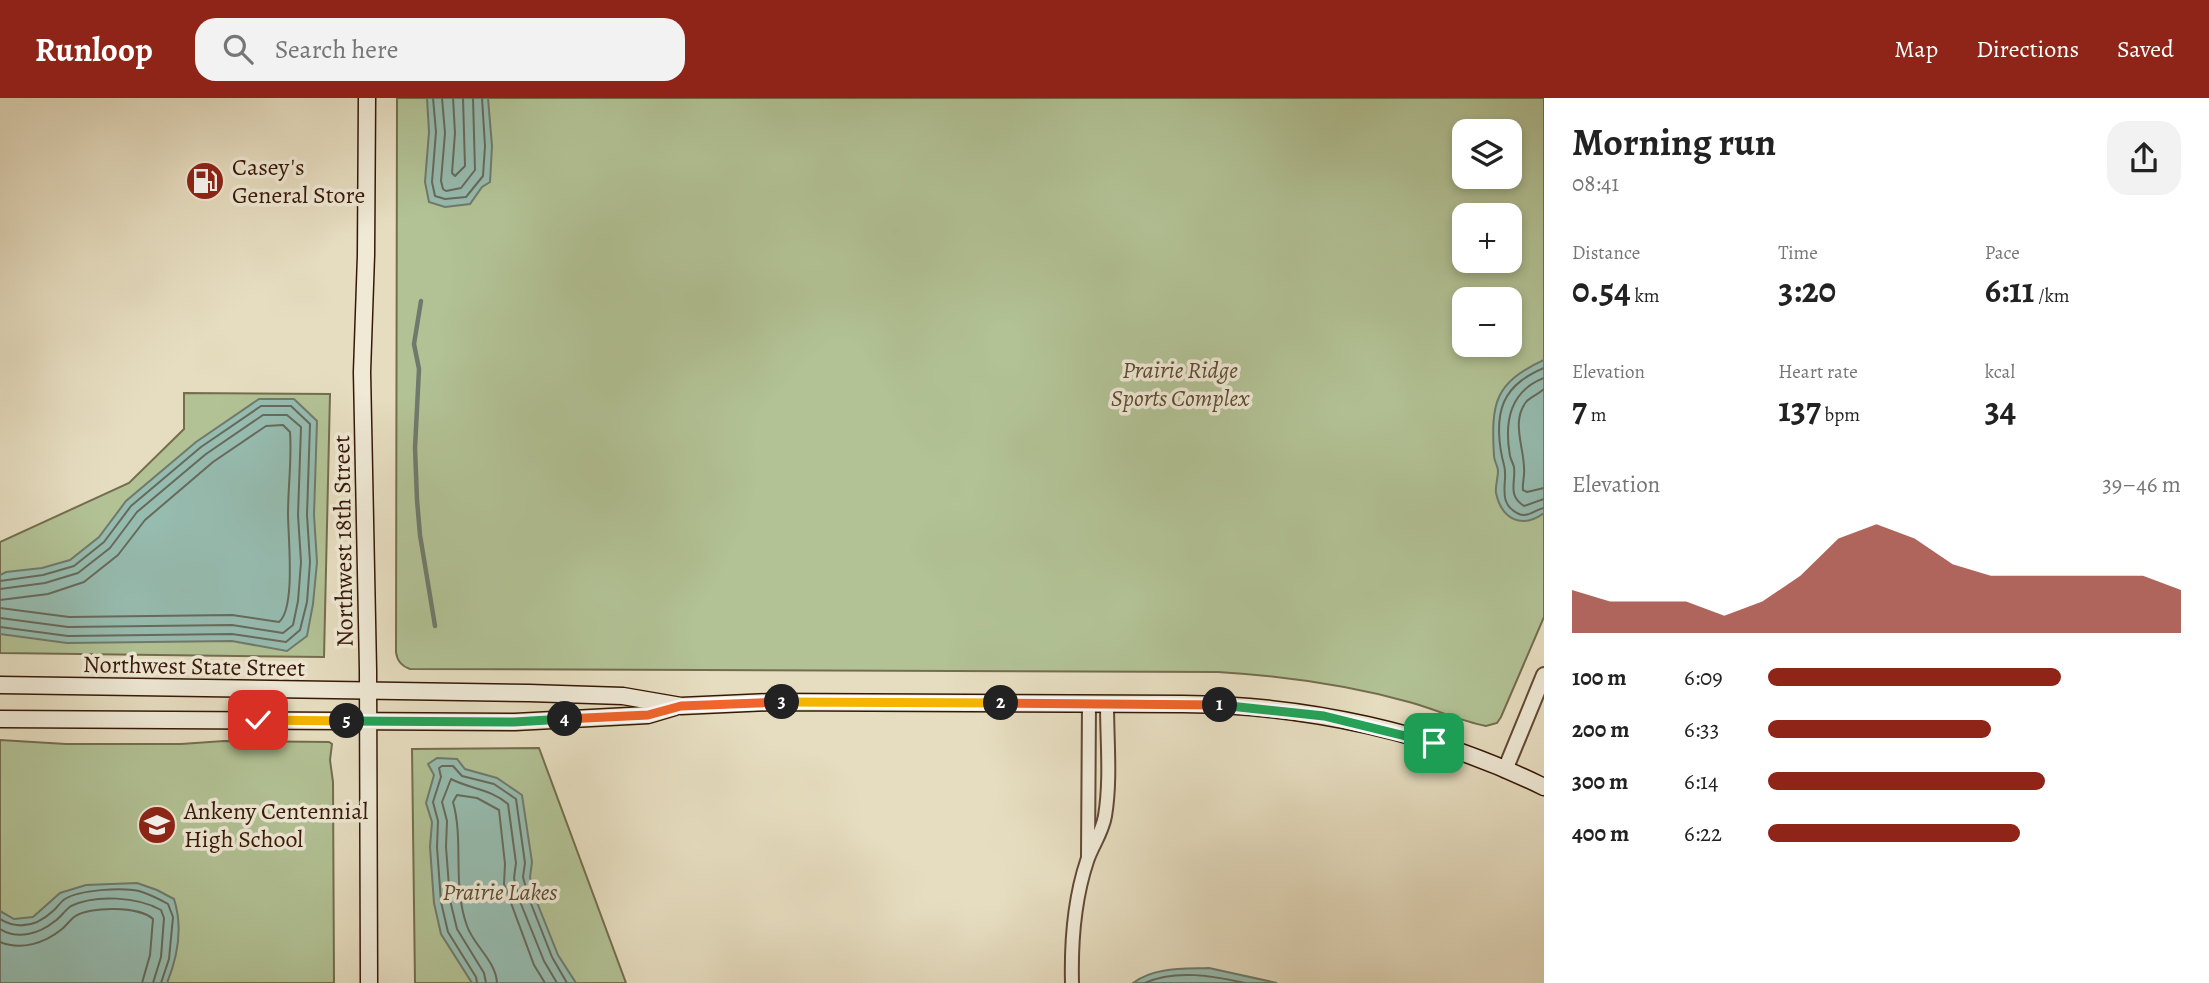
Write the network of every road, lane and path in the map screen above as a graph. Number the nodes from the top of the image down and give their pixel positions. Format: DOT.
graph roads {
  1 [pos="367,98"];
  2 [pos="1544,676"];
  3 [pos="0,685"];
  4 [pos="367,692"];
  5 [pos="1089,703"];
  6 [pos="1107,704"];
  7 [pos="681,706"];
  8 [pos="0,719"];
  9 [pos="367,721"];
  10 [pos="1505,770"];
  11 [pos="1544,788"];
  12 [pos="1088,859"];
  13 [pos="369,983"];
  14 [pos="1072,983"];
  1 -- 4 [label="main road, Northwest 18th Street"];
  2 -- 10 [label="street"];
  3 -- 4 [label="main road, Northwest State Street"];
  4 -- 7 [label="main road, Northwest State Street"];
  4 -- 9 [label="main road, Northwest 18th Street"];
  5 -- 6 [label="main road, Northwest State Street"];
  5 -- 7 [label="main road, Northwest State Street"];
  5 -- 12 [label="street"];
  6 -- 10 [label="main road, Northwest State Street"];
  6 -- 12 [label="street"];
  7 -- 9 [label="main road, Northwest State Street"];
  8 -- 9 [label="main road, Northwest State Street"];
  9 -- 13 [label="main road, Northwest 18th Street"];
  10 -- 11 [label="main road, Northwest State Street"];
  12 -- 14 [label="street"];
}
